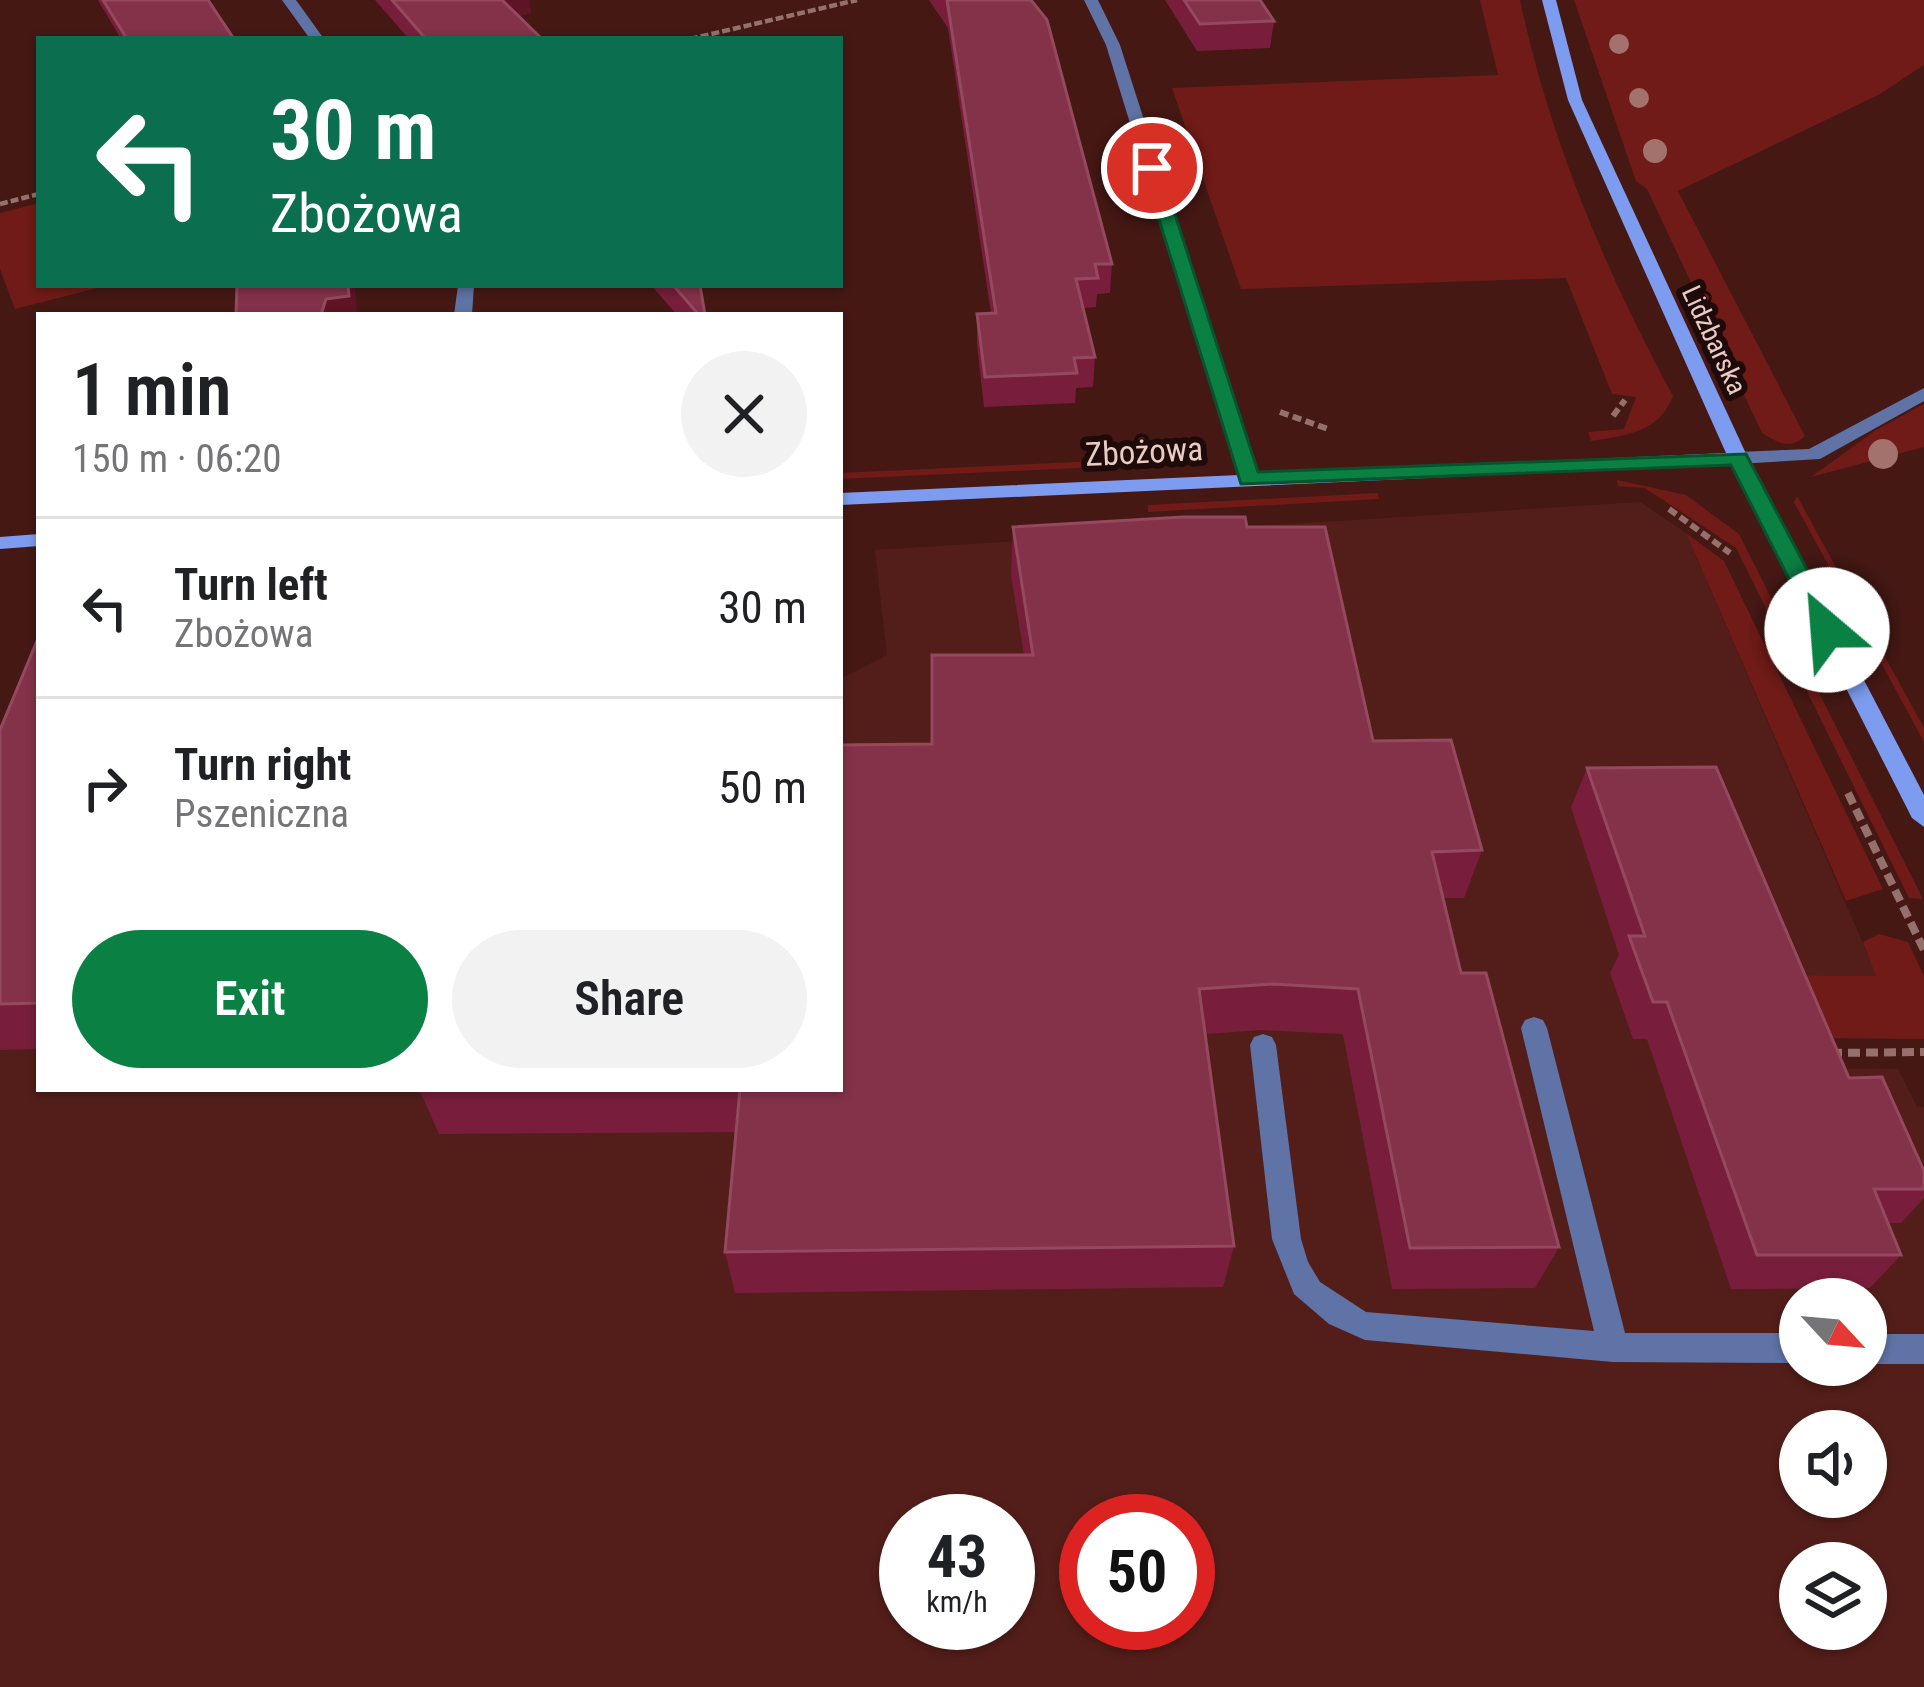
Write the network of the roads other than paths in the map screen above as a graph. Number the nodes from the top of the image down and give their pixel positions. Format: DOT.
graph roads {
  1 [pos="289,0"];
  2 [pos="1091,0"];
  3 [pos="1549,0"];
  4 [pos="315,36"];
  5 [pos="1924,393"];
  6 [pos="1738,458"];
  7 [pos="1249,479"];
  8 [pos="843,499"];
  9 [pos="36,540"];
  10 [pos="0,543"];
  11 [pos="1924,818"];
  12 [pos="1534,1028"];
  13 [pos="1263,1045"];
  14 [pos="1612,1347"];
  15 [pos="1779,1348"];
  16 [pos="1887,1349"];
  17 [pos="1924,1349"];
  1 -- 4 [label="street"];
  2 -- 7 [label="street"];
  3 -- 6 [label="main road, Lidzbarska"];
  5 -- 6 [label="street"];
  6 -- 7 [label="main road, Zbożowa"];
  6 -- 11 [label="main road, Lidzbarska"];
  7 -- 8 [label="main road, Zbożowa"];
  9 -- 10 [label="main road"];
  12 -- 14 [label="street"];
  13 -- 14 [label="street"];
  14 -- 15 [label="street"];
  16 -- 17 [label="street"];
}
